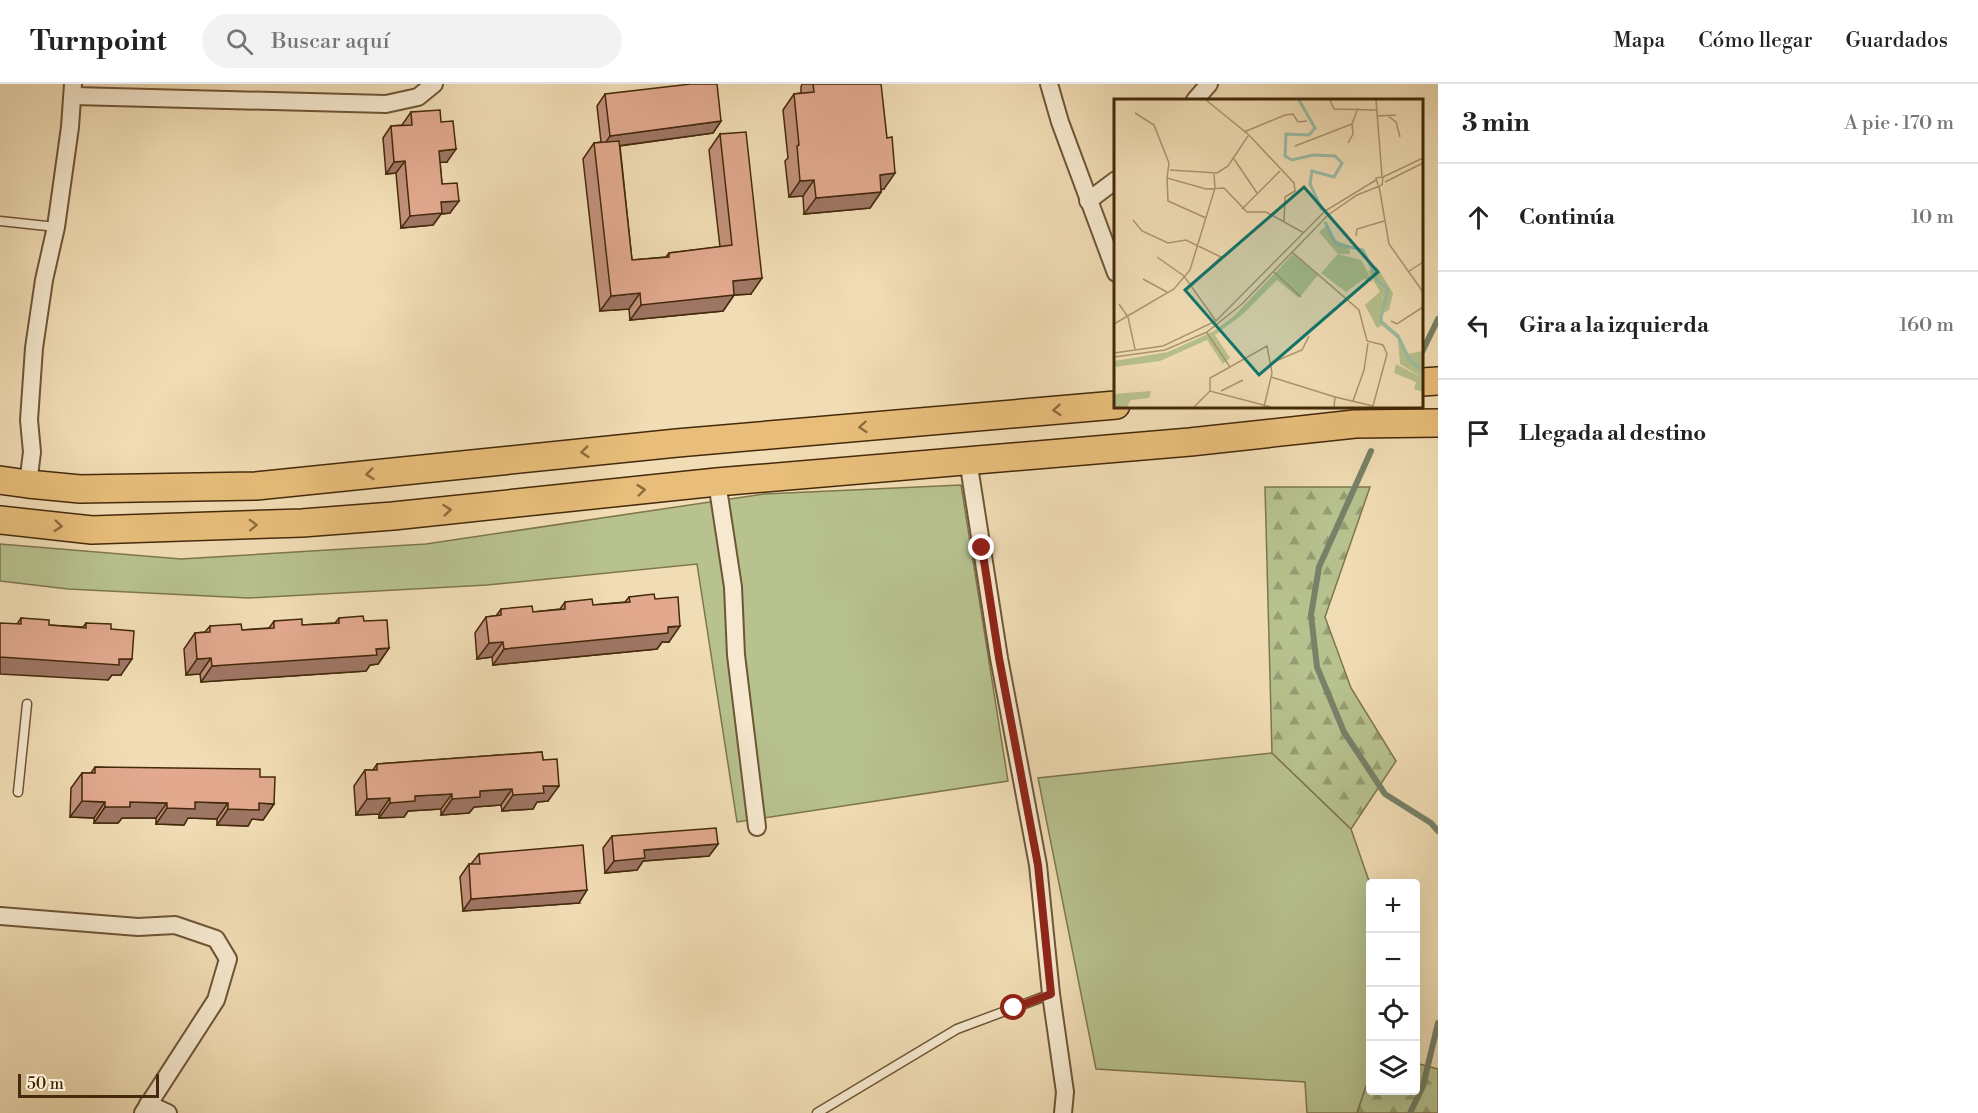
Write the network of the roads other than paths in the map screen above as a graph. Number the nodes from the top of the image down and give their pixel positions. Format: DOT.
graph roads {
  1 [pos="434,84"];
  2 [pos="1050,84"];
  3 [pos="1209,84"];
  4 [pos="73,90"];
  5 [pos="1196,99"];
  6 [pos="1114,182"];
  7 [pos="1088,201"];
  8 [pos="0,221"];
  9 [pos="56,227"];
  10 [pos="1114,268"];
  11 [pos="1438,381"];
  12 [pos="1423,382"];
  13 [pos="1114,405"];
  14 [pos="1438,423"];
  15 [pos="968,460"];
  16 [pos="0,480"];
  17 [pos="717,482"];
  18 [pos="28,484"];
  19 [pos="0,520"];
  20 [pos="27,704"];
  21 [pos="18,792"];
  22 [pos="757,827"];
  23 [pos="0,916"];
  24 [pos="1051,994"];
  25 [pos="146,1108"];
  26 [pos="168,1113"];
  27 [pos="817,1113"];
  28 [pos="1063,1113"];
  1 -- 4 [label="street"];
  2 -- 7 [label="street"];
  3 -- 5 [label="street"];
  4 -- 9 [label="street"];
  6 -- 7 [label="street"];
  7 -- 10 [label="street"];
  8 -- 9 [label="lane"];
  9 -- 18 [label="street"];
  11 -- 12 [label="highway"];
  13 -- 18 [label="highway, one-way"];
  14 -- 15 [label="highway"];
  15 -- 17 [label="highway"];
  15 -- 24 [label="street"];
  16 -- 18 [label="highway"];
  19 -- 17 [label="highway, one-way"];
  17 -- 22 [label="street"];
  20 -- 21 [label="lane"];
  23 -- 25 [label="street"];
  24 -- 27 [label="lane"];
  24 -- 28 [label="street"];
  25 -- 26 [label="street"];
}
